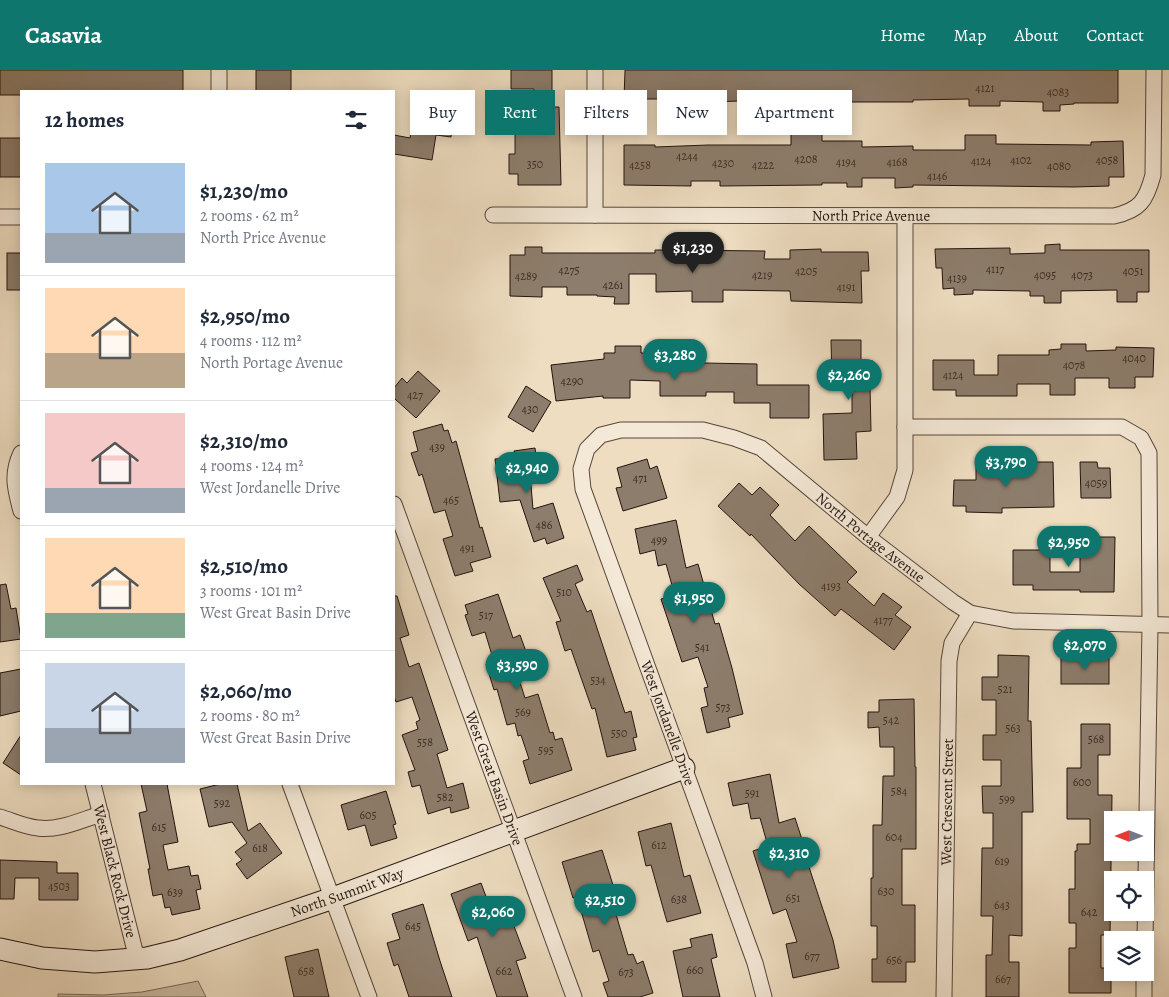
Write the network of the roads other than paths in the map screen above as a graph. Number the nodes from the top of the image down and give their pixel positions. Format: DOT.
graph roads {
  1 [pos="219,70"];
  2 [pos="595,70"];
  3 [pos="1154,70"];
  4 [pos="219,90"];
  5 [pos="493,215"];
  6 [pos="595,215"];
  7 [pos="905,216"];
  8 [pos="0,217"];
  9 [pos="20,217"];
  10 [pos="905,427"];
  11 [pos="587,449"];
  12 [pos="20,455"];
  13 [pos="20,507"];
  14 [pos="395,507"];
  15 [pos="868,537"];
  16 [pos="970,612"];
  17 [pos="1150,625"];
  18 [pos="1169,625"];
  19 [pos="684,768"];
  20 [pos="93,785"];
  21 [pos="290,785"];
  22 [pos="100,814"];
  23 [pos="0,817"];
  24 [pos="514,831"];
  25 [pos="333,898"];
  26 [pos="1145,931"];
  27 [pos="0,949"];
  28 [pos="137,959"];
  29 [pos="1144,981"];
  30 [pos="369,997"];
  31 [pos="574,997"];
  32 [pos="764,997"];
  33 [pos="944,997"];
  34 [pos="1144,997"];
  1 -- 4 [label="street"];
  2 -- 6 [label="street"];
  3 -- 7 [label="street, North Price Avenue"];
  5 -- 6 [label="street, North Price Avenue"];
  6 -- 7 [label="street, North Price Avenue"];
  7 -- 10 [label="street"];
  8 -- 9 [label="street"];
  10 -- 15 [label="street"];
  10 -- 17 [label="street"];
  11 -- 15 [label="street, North Portage Avenue"];
  11 -- 19 [label="street, West Jordanelle Drive"];
  12 -- 13 [label="street"];
  14 -- 24 [label="street, West Great Basin Drive"];
  15 -- 16 [label="street, North Portage Avenue"];
  16 -- 17 [label="street, North Portage Avenue"];
  16 -- 33 [label="street, West Crescent Street"];
  17 -- 18 [label="street, North Portage Avenue"];
  17 -- 26 [label="street"];
  19 -- 24 [label="street, North Summit Way"];
  19 -- 32 [label="street, West Jordanelle Drive"];
  20 -- 22 [label="street, West Black Rock Drive"];
  21 -- 25 [label="street"];
  22 -- 23 [label="street"];
  22 -- 28 [label="street, West Black Rock Drive"];
  24 -- 25 [label="street, North Summit Way"];
  24 -- 31 [label="street, West Great Basin Drive"];
  25 -- 28 [label="street, North Summit Way"];
  25 -- 30 [label="street"];
  27 -- 28 [label="street, North Summit Way"];
  29 -- 34 [label="street"];
}
